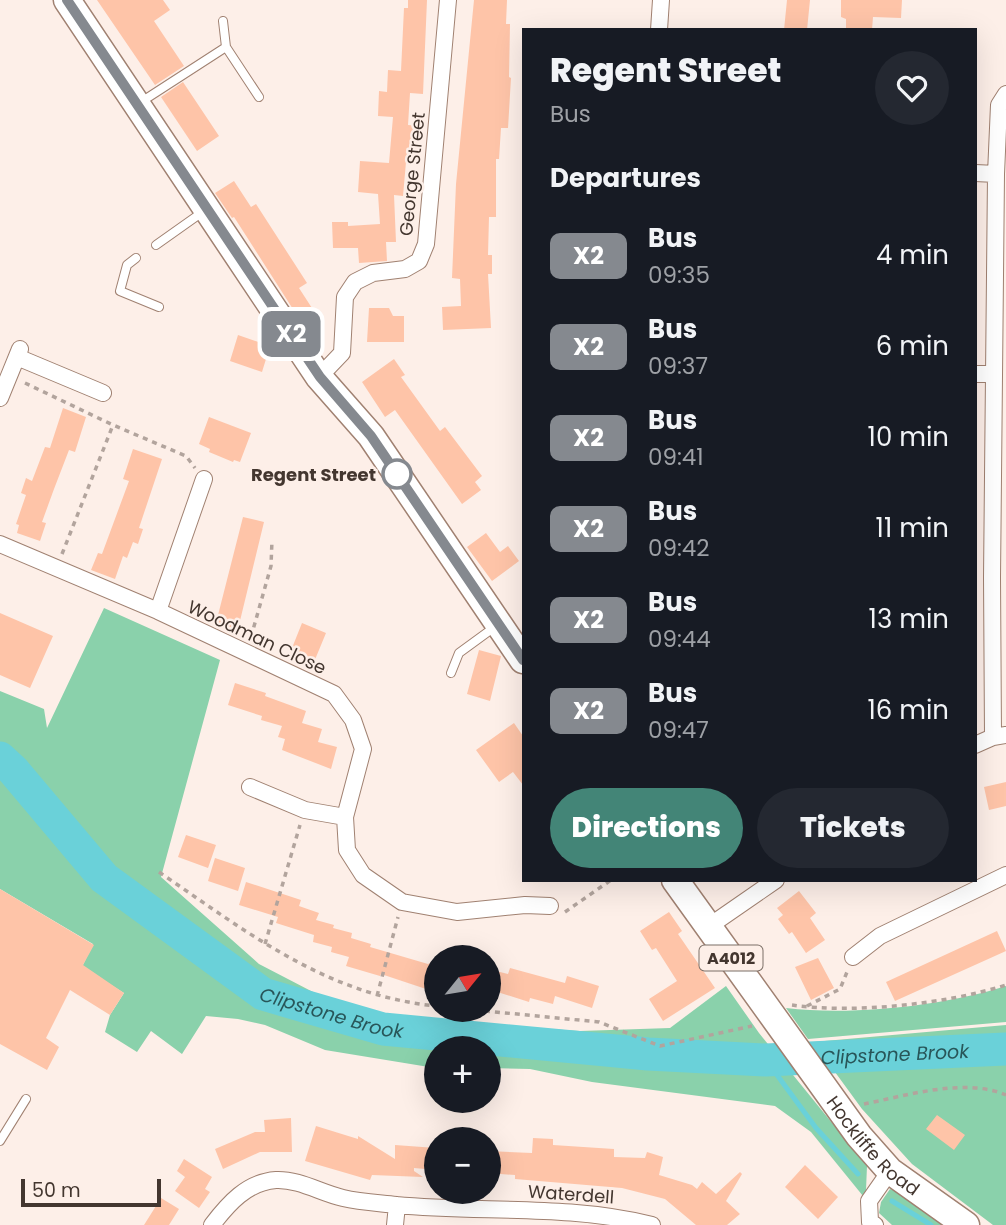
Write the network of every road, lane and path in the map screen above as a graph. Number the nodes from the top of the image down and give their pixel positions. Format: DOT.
graph roads {
  1 [pos="66,0"];
  2 [pos="448,0"];
  3 [pos="661,0"];
  4 [pos="223,21"];
  5 [pos="659,28"];
  6 [pos="226,47"];
  7 [pos="1006,94"];
  8 [pos="259,97"];
  9 [pos="136,105"];
  10 [pos="977,173"];
  11 [pos="996,174"];
  12 [pos="207,209"];
  13 [pos="156,245"];
  14 [pos="136,258"];
  15 [pos="159,307"];
  16 [pos="17,357"];
  17 [pos="977,374"];
  18 [pos="994,374"];
  19 [pos="320,377"];
  20 [pos="103,393"];
  21 [pos="0,398"];
  22 [pos="113,425"];
  23 [pos="204,480"];
  24 [pos="272,540"];
  25 [pos="0,544"];
  26 [pos="56,569"];
  27 [pos="977,577"];
  28 [pos="992,578"];
  29 [pos="158,611"];
  30 [pos="499,624"];
  31 [pos="247,652"];
  32 [pos="522,658"];
  33 [pos="451,673"];
  34 [pos="1000,736"];
  35 [pos="977,744"];
  36 [pos="250,787"];
  37 [pos="305,810"];
  38 [pos="345,817"];
  39 [pos="159,873"];
  40 [pos="1006,875"];
  41 [pos="608,882"];
  42 [pos="676,882"];
  43 [pos="773,882"];
  44 [pos="402,902"];
  45 [pos="550,906"];
  46 [pos="708,927"];
  47 [pos="265,944"];
  48 [pos="853,957"];
  49 [pos="1006,985"];
  50 [pos="377,996"];
  51 [pos="424,1005"];
  52 [pos="805,1007"];
  53 [pos="501,1013"];
  54 [pos="770,1014"];
  55 [pos="1006,1095"];
  56 [pos="26,1099"];
  57 [pos="863,1104"];
  58 [pos="0,1141"];
  59 [pos="890,1171"];
  60 [pos="397,1205"];
  61 [pos="212,1225"];
  62 [pos="395,1225"];
  63 [pos="652,1225"];
  64 [pos="875,1225"];
  65 [pos="966,1225"];
  1 -- 9 [label="main road"];
  2 -- 19 [label="street, George Street"];
  3 -- 5 [label="street"];
  4 -- 6 [label="lane"];
  6 -- 8 [label="lane"];
  6 -- 9 [label="lane"];
  7 -- 11 [label="street"];
  9 -- 12 [label="main road"];
  10 -- 11 [label="street"];
  11 -- 18 [label="street"];
  12 -- 13 [label="lane"];
  12 -- 19 [label="main road"];
  14 -- 15 [label="lane"];
  16 -- 20 [label="street"];
  16 -- 21 [label="street"];
  16 -- 22 [label="path"];
  17 -- 18 [label="street"];
  18 -- 28 [label="street"];
  19 -- 30 [label="main road"];
  22 -- 23 [label="path"];
  22 -- 26 [label="path"];
  23 -- 29 [label="street"];
  24 -- 31 [label="path"];
  25 -- 26 [label="street, Woodman Close"];
  26 -- 29 [label="street, Woodman Close"];
  27 -- 28 [label="street"];
  28 -- 34 [label="street"];
  29 -- 31 [label="street, Woodman Close"];
  30 -- 32 [label="main road"];
  30 -- 33 [label="lane"];
  31 -- 38 [label="street, Woodman Close"];
  34 -- 35 [label="street"];
  36 -- 37 [label="street"];
  37 -- 38 [label="street"];
  37 -- 47 [label="path"];
  38 -- 44 [label="street, Woodman Close"];
  39 -- 47 [label="path"];
  40 -- 48 [label="street"];
  41 -- 45 [label="path"];
  42 -- 46 [label="main road, Hockliffe Road / A4012"];
  43 -- 46 [label="street"];
  44 -- 45 [label="street, Woodman Close"];
  44 -- 50 [label="path"];
  46 -- 54 [label="main road, Hockliffe Road / A4012"];
  47 -- 50 [label="path"];
  48 -- 52 [label="path"];
  49 -- 52 [label="path"];
  50 -- 51 [label="path"];
  52 -- 54 [label="path"];
  53 -- 54 [label="path"];
  54 -- 59 [label="main road, Hockliffe Road / A4012"];
  55 -- 57 [label="path"];
  56 -- 58 [label="lane"];
  59 -- 64 [label="street"];
  59 -- 65 [label="main road, Hockliffe Road / A4012"];
  60 -- 61 [label="street, Waterdell"];
  60 -- 62 [label="street"];
  60 -- 63 [label="street, Waterdell"];
}
